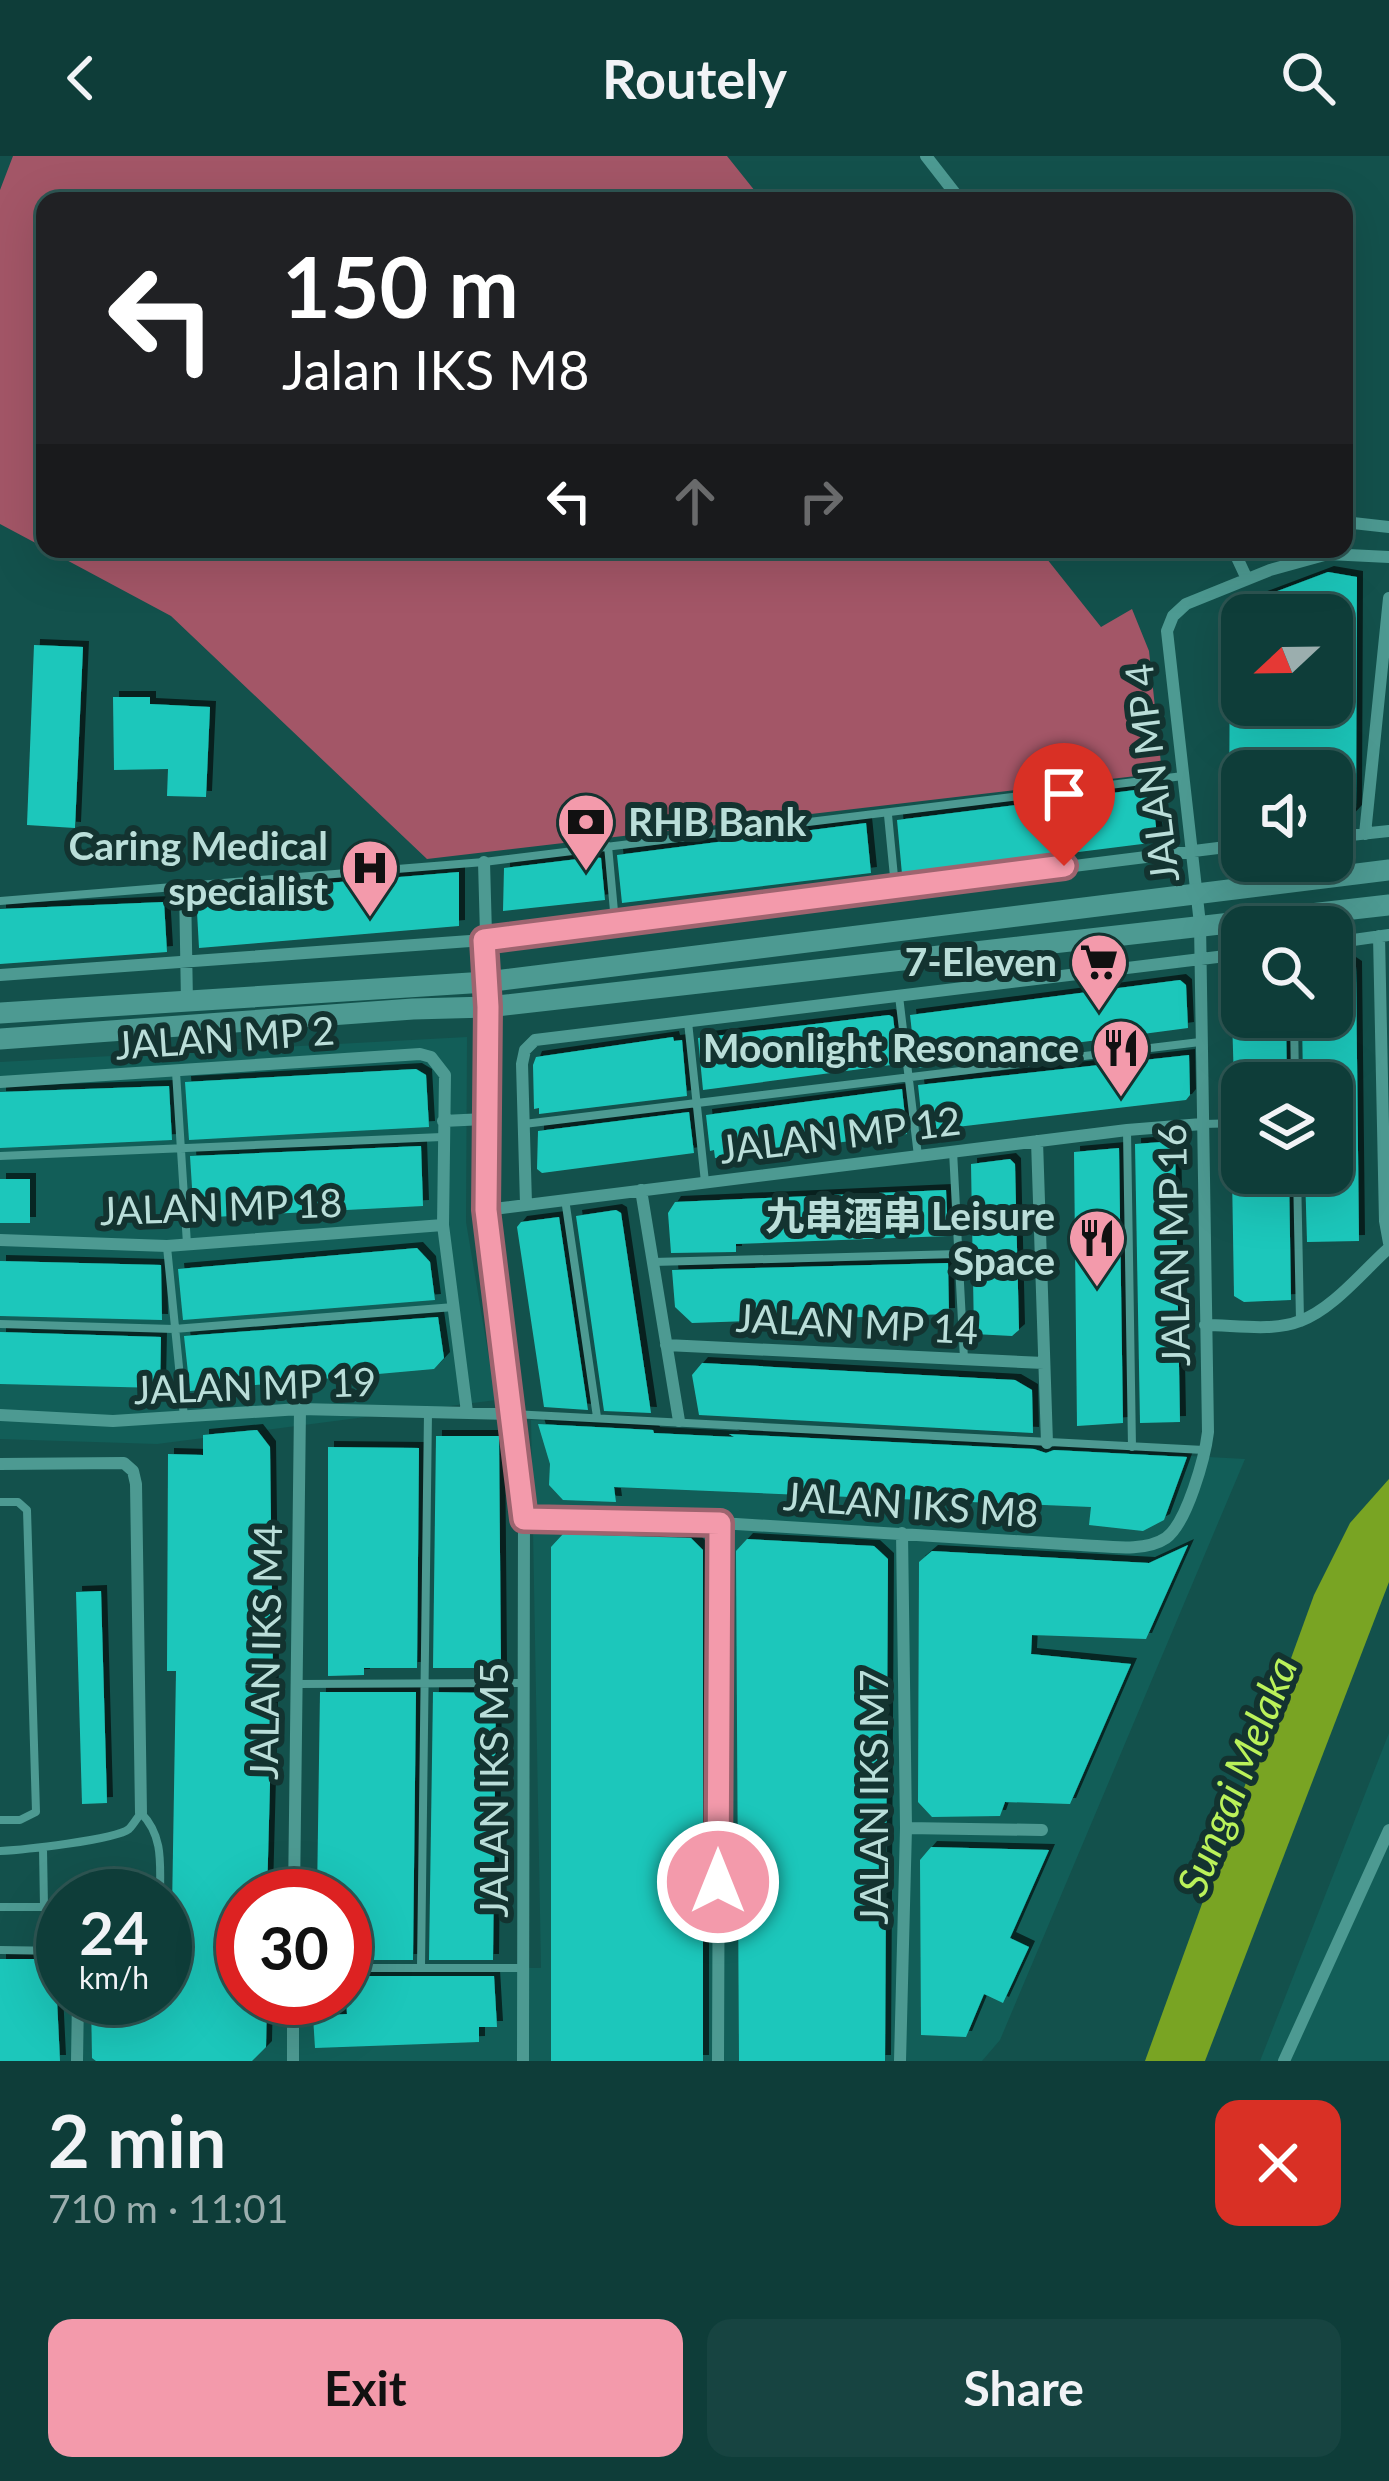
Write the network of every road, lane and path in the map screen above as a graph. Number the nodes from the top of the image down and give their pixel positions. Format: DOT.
graph roads {
  1 [pos="926,156"];
  2 [pos="954,192"];
  3 [pos="1353,523"];
  4 [pos="1389,527"];
  5 [pos="1353,555"];
  6 [pos="1389,557"];
  7 [pos="1241,558"];
  8 [pos="1315,558"];
  9 [pos="1247,579"];
  10 [pos="1389,598"];
  11 [pos="1183,776"];
  12 [pos="888,815"];
  13 [pos="1389,831"];
  14 [pos="1365,834"];
  15 [pos="1353,835"];
  16 [pos="608,846"];
  17 [pos="1221,847"];
  18 [pos="1191,850"];
  19 [pos="484,862"];
  20 [pos="1389,870"];
  21 [pos="185,886"];
  22 [pos="896,887"];
  23 [pos="1197,893"];
  24 [pos="0,901"];
  25 [pos="1389,904"];
  26 [pos="615,924"];
  27 [pos="1200,924"];
  28 [pos="1384,936"];
  29 [pos="484,940"];
  30 [pos="1353,940"];
  31 [pos="1221,957"];
  32 [pos="1202,959"];
  33 [pos="185,962"];
  34 [pos="0,975"];
  35 [pos="486,982"];
  36 [pos="899,994"];
  37 [pos="187,1003"];
  38 [pos="488,1007"];
  39 [pos="0,1013"];
  40 [pos="688,1022"];
  41 [pos="0,1039"];
  42 [pos="1202,1042"];
  43 [pos="176,1071"];
  44 [pos="909,1077"];
  45 [pos="0,1082"];
  46 [pos="695,1103"];
  47 [pos="485,1119"];
  48 [pos="443,1121"];
  49 [pos="524,1124"];
  50 [pos="1202,1124"];
  51 [pos="1221,1124"];
  52 [pos="1126,1130"];
  53 [pos="442,1137"];
  54 [pos="1037,1141"];
  55 [pos="181,1148"];
  56 [pos="953,1151"];
  57 [pos="0,1156"];
  58 [pos="918,1156"];
  59 [pos="705,1182"];
  60 [pos="641,1190"];
  61 [pos="1297,1194"];
  62 [pos="566,1199"];
  63 [pos="526,1204"];
  64 [pos="486,1210"];
  65 [pos="443,1225"];
  66 [pos="0,1240"];
  67 [pos="187,1244"];
  68 [pos="1389,1245"];
  69 [pos="167,1246"];
  70 [pos="958,1253"];
  71 [pos="653,1262"];
  72 [pos="454,1307"];
  73 [pos="1300,1322"];
  74 [pos="0,1324"];
  75 [pos="1205,1325"];
  76 [pos="174,1329"];
  77 [pos="666,1345"];
  78 [pos="964,1359"];
  79 [pos="1044,1363"];
  80 [pos="301,1409"];
  81 [pos="428,1412"];
  82 [pos="467,1412"];
  83 [pos="512,1414"];
  84 [pos="0,1415"];
  85 [pos="597,1417"];
  86 [pos="184,1419"];
  87 [pos="679,1421"];
  88 [pos="1047,1443"];
  89 [pos="1132,1447"];
  90 [pos="1205,1450"];
  91 [pos="0,1464"];
  92 [pos="0,1502"];
  93 [pos="524,1519"];
  94 [pos="720,1523"];
  95 [pos="902,1533"];
  96 [pos="1150,1544"];
  97 [pos="525,1683"];
  98 [pos="295,1684"];
  99 [pos="424,1685"];
  100 [pos="141,1813"];
  101 [pos="0,1820"];
  102 [pos="906,1828"];
  103 [pos="1042,1830"];
  104 [pos="1389,1830"];
  105 [pos="43,1850"];
  106 [pos="0,1851"];
  107 [pos="43,1869"];
  108 [pos="160,1869"];
  109 [pos="294,1869"];
  110 [pos="0,1907"];
  111 [pos="36,1907"];
  112 [pos="0,1950"];
  113 [pos="36,1951"];
  114 [pos="421,1967"];
  115 [pos="372,1968"];
  116 [pos="524,1968"];
  117 [pos="78,2025"];
  118 [pos="293,2025"];
  119 [pos="77,2061"];
  120 [pos="293,2061"];
  121 [pos="523,2061"];
  122 [pos="718,2061"];
  123 [pos="901,2061"];
  124 [pos="1284,2061"];
  1 -- 2 [label="street"];
  3 -- 4 [label="street"];
  5 -- 6 [label="street"];
  7 -- 9 [label="street"];
  8 -- 9 [label="street"];
  9 -- 11 [label="street, JALAN MP 4"];
  10 -- 14 [label="street"];
  11 -- 12 [label="lane"];
  11 -- 18 [label="street, JALAN MP 4"];
  12 -- 16 [label="lane"];
  12 -- 22 [label="lane"];
  13 -- 14 [label="street"];
  14 -- 15 [label="street"];
  16 -- 19 [label="lane"];
  16 -- 26 [label="lane"];
  17 -- 18 [label="street"];
  18 -- 22 [label="street"];
  18 -- 23 [label="street, JALAN MP 4"];
  19 -- 21 [label="lane"];
  19 -- 29 [label="street, JALAN IKS M5"];
  20 -- 23 [label="main road"];
  21 -- 24 [label="lane"];
  21 -- 33 [label="street"];
  22 -- 26 [label="street"];
  23 -- 27 [label="street, JALAN MP 4"];
  23 -- 35 [label="main road"];
  25 -- 27 [label="main road"];
  26 -- 29 [label="street"];
  27 -- 32 [label="street, JALAN MP 16"];
  27 -- 38 [label="main road"];
  28 -- 30 [label="street"];
  28 -- 68 [label="street"];
  29 -- 33 [label="street"];
  29 -- 35 [label="street, JALAN IKS M5"];
  31 -- 32 [label="street"];
  32 -- 36 [label="street"];
  32 -- 42 [label="street, JALAN MP 16"];
  33 -- 34 [label="street"];
  33 -- 37 [label="street"];
  35 -- 37 [label="main road"];
  35 -- 38 [label="street, JALAN IKS M5"];
  36 -- 40 [label="street"];
  36 -- 44 [label="lane"];
  37 -- 39 [label="main road"];
  38 -- 41 [label="main road"];
  38 -- 47 [label="street, JALAN IKS M5"];
  40 -- 46 [label="lane"];
  40 -- 49 [label="street"];
  42 -- 44 [label="lane"];
  42 -- 50 [label="street, JALAN MP 16"];
  43 -- 45 [label="street, JALAN MP 2"];
  43 -- 48 [label="street, JALAN MP 2"];
  43 -- 55 [label="lane"];
  44 -- 46 [label="lane"];
  44 -- 58 [label="lane"];
  46 -- 49 [label="lane"];
  46 -- 59 [label="lane"];
  47 -- 48 [label="street"];
  47 -- 64 [label="street, JALAN IKS M5"];
  48 -- 53 [label="street"];
  49 -- 63 [label="street"];
  50 -- 51 [label="lane"];
  50 -- 52 [label="street, JALAN MP 12"];
  50 -- 75 [label="street, JALAN MP 16"];
  52 -- 54 [label="street, JALAN MP 12"];
  52 -- 89 [label="lane"];
  53 -- 55 [label="lane"];
  53 -- 65 [label="street"];
  54 -- 56 [label="street, JALAN MP 12"];
  54 -- 79 [label="street"];
  55 -- 57 [label="lane"];
  55 -- 67 [label="lane"];
  56 -- 58 [label="street, JALAN MP 12"];
  56 -- 70 [label="lane"];
  58 -- 59 [label="street, JALAN MP 12"];
  59 -- 60 [label="street, JALAN MP 12"];
  60 -- 62 [label="street, JALAN MP 12"];
  60 -- 71 [label="street"];
  61 -- 73 [label="lane"];
  62 -- 63 [label="street, JALAN MP 12"];
  62 -- 85 [label="lane"];
  63 -- 64 [label="street, JALAN MP 12"];
  64 -- 83 [label="street, JALAN IKS M5"];
  65 -- 67 [label="street, JALAN MP 18"];
  65 -- 72 [label="street"];
  66 -- 69 [label="street, JALAN MP 18"];
  67 -- 69 [label="street, JALAN MP 18"];
  68 -- 73 [label="street"];
  69 -- 76 [label="lane"];
  70 -- 71 [label="lane"];
  70 -- 78 [label="lane"];
  71 -- 77 [label="street"];
  72 -- 76 [label="lane"];
  72 -- 82 [label="street"];
  73 -- 75 [label="street"];
  74 -- 76 [label="lane"];
  75 -- 90 [label="street, JALAN MP 16"];
  76 -- 86 [label="lane"];
  77 -- 78 [label="street, JALAN MP 14"];
  77 -- 87 [label="street"];
  78 -- 79 [label="street, JALAN MP 14"];
  79 -- 88 [label="street"];
  80 -- 81 [label="street, JALAN MP 19"];
  80 -- 86 [label="street, JALAN MP 19"];
  80 -- 98 [label="street, JALAN IKS M4"];
  81 -- 82 [label="street, JALAN MP 19"];
  81 -- 99 [label="lane"];
  82 -- 83 [label="street, JALAN MP 19"];
  83 -- 85 [label="lane"];
  83 -- 93 [label="street, JALAN IKS M5"];
  84 -- 86 [label="street, JALAN MP 19"];
  85 -- 87 [label="lane"];
  87 -- 88 [label="lane"];
  88 -- 89 [label="lane"];
  89 -- 90 [label="lane"];
  90 -- 96 [label="street, JALAN MP 16"];
  91 -- 100 [label="street"];
  92 -- 101 [label="lane"];
  93 -- 94 [label="street, JALAN IKS M8"];
  93 -- 97 [label="street, JALAN IKS M5"];
  94 -- 95 [label="street, JALAN IKS M8"];
  94 -- 122 [label="street"];
  95 -- 96 [label="street, JALAN IKS M8"];
  95 -- 102 [label="street, JALAN IKS M7"];
  97 -- 99 [label="lane"];
  97 -- 116 [label="street, JALAN IKS M5"];
  98 -- 99 [label="lane"];
  98 -- 109 [label="street, JALAN IKS M4"];
  99 -- 114 [label="lane"];
  100 -- 105 [label="lane"];
  100 -- 108 [label="lane"];
  102 -- 103 [label="street"];
  102 -- 123 [label="street, JALAN IKS M7"];
  104 -- 124 [label="street"];
  105 -- 106 [label="lane"];
  105 -- 107 [label="lane"];
  110 -- 111 [label="lane"];
  112 -- 113 [label="lane"];
  114 -- 115 [label="lane"];
  114 -- 116 [label="lane"];
  116 -- 121 [label="street, JALAN IKS M5"];
  117 -- 119 [label="street"];
  118 -- 120 [label="street"];
}
